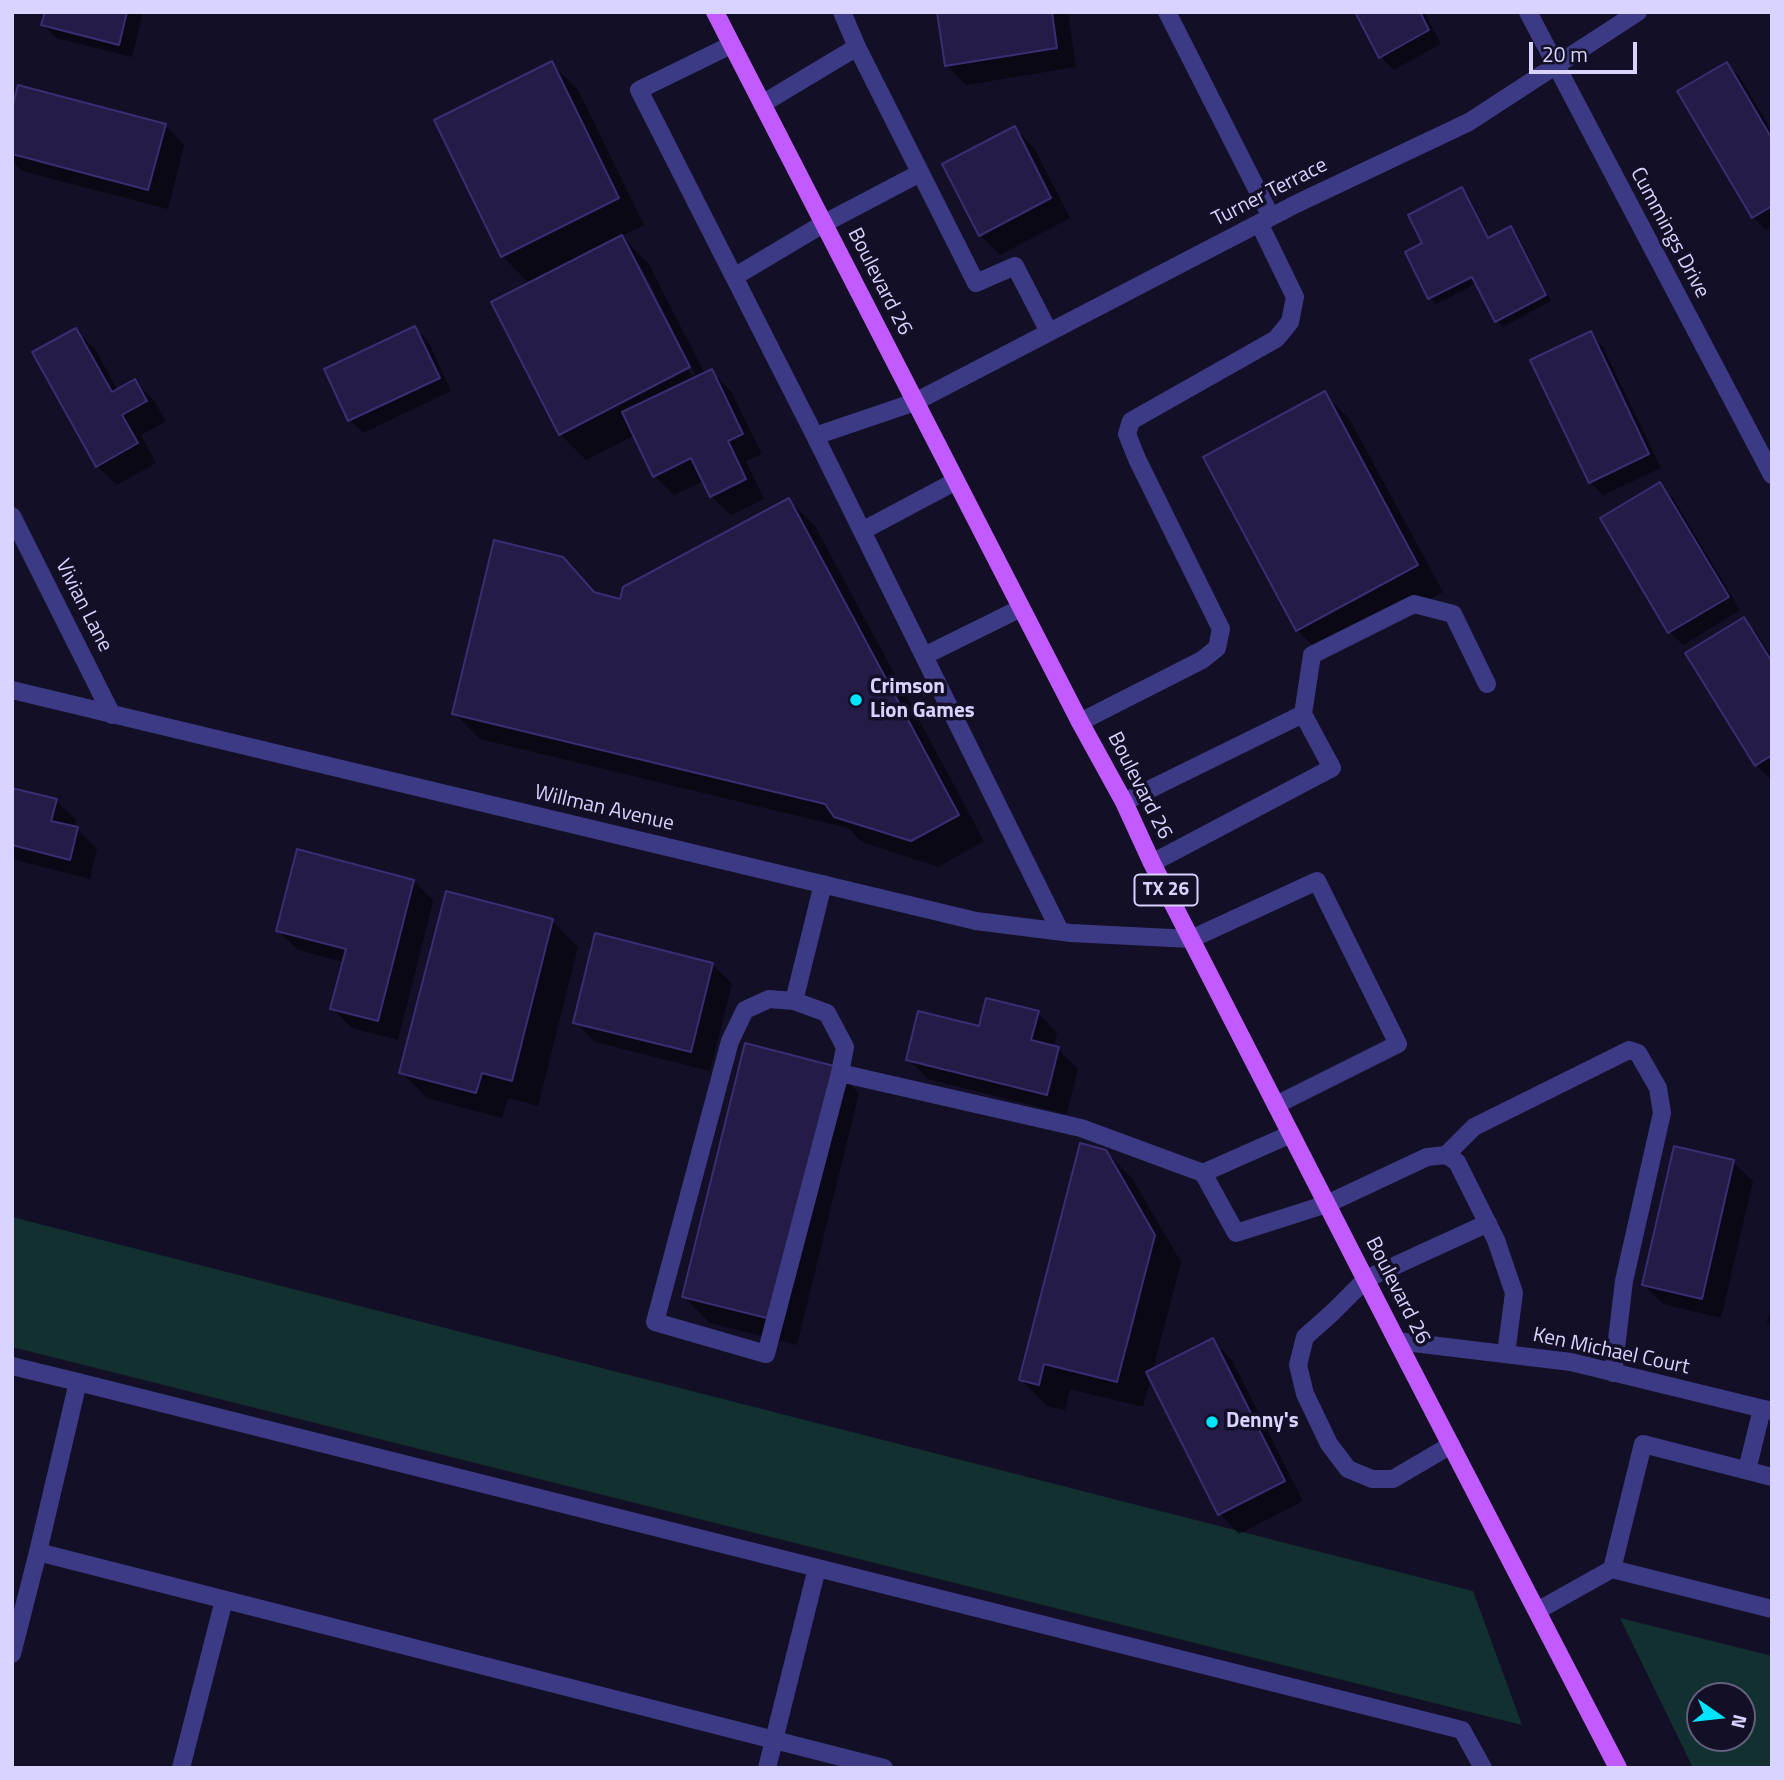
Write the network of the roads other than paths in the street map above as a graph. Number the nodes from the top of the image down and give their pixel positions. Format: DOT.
graph roads {
  1 [pos="715,12"];
  2 [pos="842,12"];
  3 [pos="1167,12"];
  4 [pos="1528,12"];
  5 [pos="1638,12"];
  6 [pos="731,45"];
  7 [pos="857,47"];
  8 [pos="1555,66"];
  9 [pos="762,104"];
  10 [pos="920,173"];
  11 [pos="1265,220"];
  12 [pos="823,224"];
  13 [pos="734,276"];
  14 [pos="1049,332"];
  15 [pos="915,402"];
  16 [pos="816,436"];
  17 [pos="1772,475"];
  18 [pos="956,481"];
  19 [pos="12,516"];
  20 [pos="862,531"];
  21 [pos="1021,608"];
  22 [pos="924,656"];
  23 [pos="1488,684"];
  24 [pos="12,690"];
  25 [pos="1303,714"];
  26 [pos="112,715"];
  27 [pos="1080,722"];
  28 [pos="1124,802"];
  29 [pos="1152,863"];
  30 [pos="823,884"];
  31 [pos="1060,931"];
  32 [pos="1191,939"];
  33 [pos="794,1001"];
  34 [pos="840,1073"];
  35 [pos="1276,1105"];
  36 [pos="1291,1134"];
  37 [pos="1446,1155"];
  38 [pos="1203,1173"];
  39 [pos="1327,1204"];
  40 [pos="1488,1223"];
  41 [pos="1366,1279"];
  42 [pos="1397,1341"];
  43 [pos="1506,1354"];
  44 [pos="12,1366"];
  45 [pos="1613,1373"];
  46 [pos="78,1382"];
  47 [pos="1767,1410"];
  48 [pos="1451,1445"];
  49 [pos="1747,1470"];
  50 [pos="1772,1476"];
  51 [pos="38,1552"];
  52 [pos="817,1568"];
  53 [pos="1612,1569"];
  54 [pos="224,1600"];
  55 [pos="1772,1609"];
  56 [pos="1537,1611"];
  57 [pos="12,1654"];
  58 [pos="774,1740"];
  59 [pos="181,1768"];
  60 [pos="767,1768"];
  61 [pos="884,1768"];
  62 [pos="1483,1768"];
  63 [pos="1618,1768"];
  1 -- 6 [label="main road, Boulevard 26 / TX 26"];
  2 -- 7 [label="street"];
  3 -- 11 [label="street"];
  4 -- 8 [label="street, Cummings Drive"];
  5 -- 8 [label="street, Turner Terrace"];
  6 -- 9 [label="main road, Boulevard 26 / TX 26"];
  6 -- 13 [label="street"];
  7 -- 9 [label="street"];
  7 -- 10 [label="street"];
  8 -- 11 [label="street, Turner Terrace"];
  8 -- 17 [label="street, Cummings Drive"];
  9 -- 12 [label="main road, Boulevard 26 / TX 26"];
  10 -- 12 [label="street"];
  10 -- 14 [label="street"];
  11 -- 14 [label="street, Turner Terrace"];
  11 -- 27 [label="street"];
  12 -- 13 [label="street"];
  12 -- 15 [label="main road, Boulevard 26 / TX 26"];
  13 -- 16 [label="street"];
  14 -- 15 [label="street, Turner Terrace"];
  15 -- 16 [label="street, Turner Terrace"];
  15 -- 18 [label="main road, Boulevard 26 / TX 26"];
  16 -- 20 [label="street"];
  18 -- 20 [label="street"];
  18 -- 21 [label="main road, Boulevard 26 / TX 26"];
  19 -- 26 [label="street, Vivian Lane"];
  20 -- 22 [label="street"];
  21 -- 22 [label="street"];
  21 -- 27 [label="main road, Boulevard 26 / TX 26"];
  22 -- 31 [label="street"];
  23 -- 25 [label="street"];
  24 -- 26 [label="street, Willman Avenue"];
  25 -- 28 [label="street"];
  25 -- 29 [label="street"];
  26 -- 30 [label="street, Willman Avenue"];
  27 -- 28 [label="main road, Boulevard 26 / TX 26"];
  28 -- 29 [label="main road, Boulevard 26 / TX 26"];
  29 -- 32 [label="main road, Boulevard 26 / TX 26"];
  30 -- 31 [label="street, Willman Avenue"];
  30 -- 33 [label="street"];
  31 -- 32 [label="street, Willman Avenue"];
  32 -- 35 [label="main road, Boulevard 26 / TX 26"];
  32 -- 35 [label="street"];
  33 -- 34 [label="street"];
  33 -- 34 [label="street"];
  34 -- 38 [label="street"];
  35 -- 36 [label="main road, Boulevard 26 / TX 26"];
  36 -- 38 [label="street"];
  36 -- 39 [label="main road, Boulevard 26 / TX 26"];
  37 -- 39 [label="street"];
  37 -- 40 [label="street"];
  37 -- 45 [label="street"];
  38 -- 39 [label="street"];
  39 -- 41 [label="main road, Boulevard 26 / TX 26"];
  40 -- 41 [label="street"];
  40 -- 43 [label="street"];
  41 -- 42 [label="main road, Boulevard 26 / TX 26"];
  41 -- 48 [label="street"];
  42 -- 43 [label="street, Ken Michael Court"];
  42 -- 48 [label="main road, Boulevard 26 / TX 26"];
  43 -- 45 [label="street, Ken Michael Court"];
  44 -- 46 [label="street"];
  45 -- 47 [label="street, Ken Michael Court"];
  46 -- 51 [label="street"];
  46 -- 52 [label="street"];
  47 -- 49 [label="street"];
  48 -- 56 [label="main road, Boulevard 26 / TX 26"];
  49 -- 50 [label="street"];
  49 -- 53 [label="street"];
  51 -- 54 [label="street"];
  51 -- 57 [label="street"];
  52 -- 58 [label="street"];
  52 -- 62 [label="street"];
  53 -- 55 [label="street"];
  53 -- 56 [label="street"];
  54 -- 58 [label="street"];
  54 -- 59 [label="street"];
  56 -- 63 [label="main road, Boulevard 26 / TX 26"];
  58 -- 60 [label="street"];
  58 -- 61 [label="street"];
}
